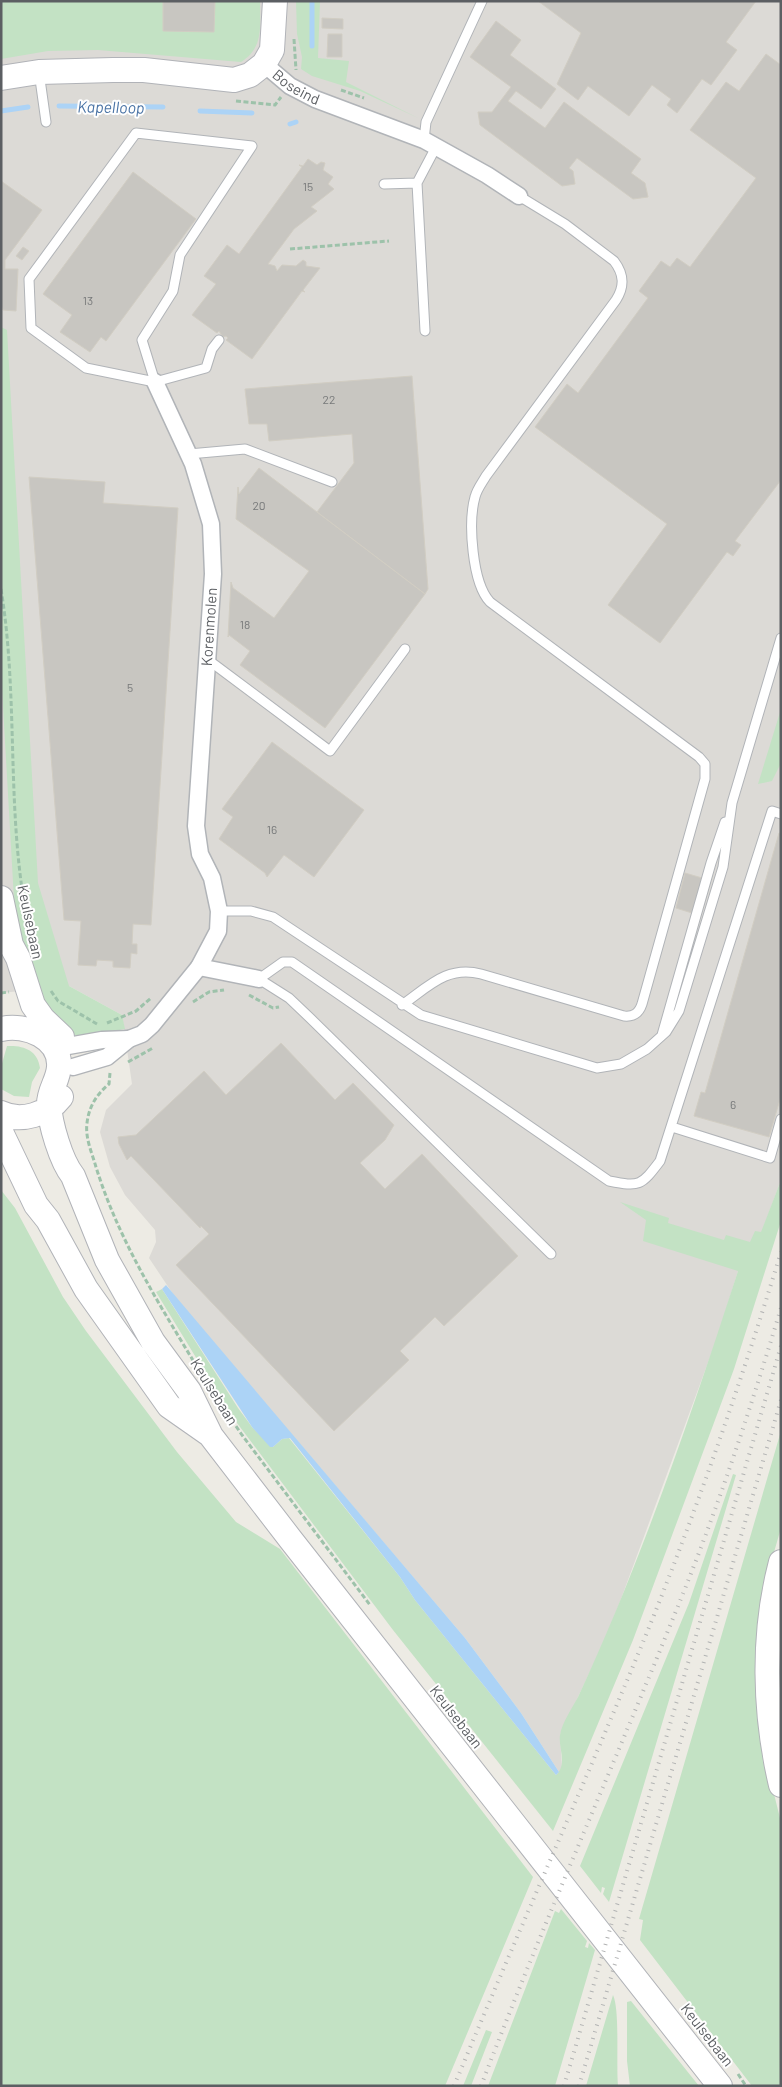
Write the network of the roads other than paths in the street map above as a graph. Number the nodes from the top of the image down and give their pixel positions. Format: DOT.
graph roads {
  1 [pos="275,1"];
  2 [pos="482,1"];
  3 [pos="264,64"];
  4 [pos="39,72"];
  5 [pos="1,78"];
  6 [pos="46,122"];
  7 [pos="430,143"];
  8 [pos="417,183"];
  9 [pos="384,184"];
  10 [pos="519,196"];
  11 [pos="425,331"];
  12 [pos="219,340"];
  13 [pos="155,382"];
  14 [pos="189,454"];
  15 [pos="332,482"];
  16 [pos="781,638"];
  17 [pos="404,649"];
  18 [pos="207,659"];
  19 [pos="781,814"];
  20 [pos="1,898"];
  21 [pos="219,911"];
  22 [pos="199,967"];
  23 [pos="259,978"];
  24 [pos="402,1005"];
  25 [pos="37,1024"];
  26 [pos="1,1029"];
  27 [pos="129,1040"];
  28 [pos="65,1054"];
  29 [pos="54,1104"];
  30 [pos="781,1119"];
  31 [pos="3,1120"];
  32 [pos="672,1128"];
  33 [pos="551,1254"];
  34 [pos="211,1436"];
  35 [pos="781,1562"];
  36 [pos="781,1785"];
  37 [pos="728,2079"];
  1 -- 3 [label="main road"];
  2 -- 7 [label="lane"];
  3 -- 4 [label="main road, Boseind"];
  3 -- 7 [label="street, Boseind"];
  4 -- 5 [label="main road, Boseind"];
  4 -- 6 [label="lane"];
  7 -- 8 [label="lane"];
  7 -- 10 [label="street, Boseind"];
  8 -- 9 [label="lane"];
  8 -- 11 [label="lane"];
  10 -- 24 [label="lane"];
  12 -- 13 [label="lane"];
  13 -- 13 [label="lane"];
  13 -- 14 [label="street, Korenmolen"];
  14 -- 15 [label="lane"];
  14 -- 18 [label="street, Korenmolen"];
  16 -- 24 [label="lane"];
  17 -- 18 [label="lane"];
  18 -- 21 [label="street, Korenmolen"];
  19 -- 32 [label="lane"];
  20 -- 25 [label="main road, Keulsebaan"];
  21 -- 22 [label="street, Korenmolen"];
  21 -- 24 [label="lane"];
  22 -- 23 [label="street"];
  22 -- 27 [label="street, Korenmolen"];
  23 -- 32 [label="lane"];
  23 -- 33 [label="lane"];
  25 -- 26 [label="main road"];
  25 -- 28 [label="main road"];
  27 -- 28 [label="street"];
  27 -- 28 [label="street, Korenmolen"];
  28 -- 29 [label="main road"];
  29 -- 31 [label="main road"];
  29 -- 34 [label="main road, Keulsebaan"];
  30 -- 32 [label="lane"];
  31 -- 34 [label="main road, Keulsebaan"];
  34 -- 37 [label="main road, Keulsebaan"];
  35 -- 36 [label="main road"];
}
